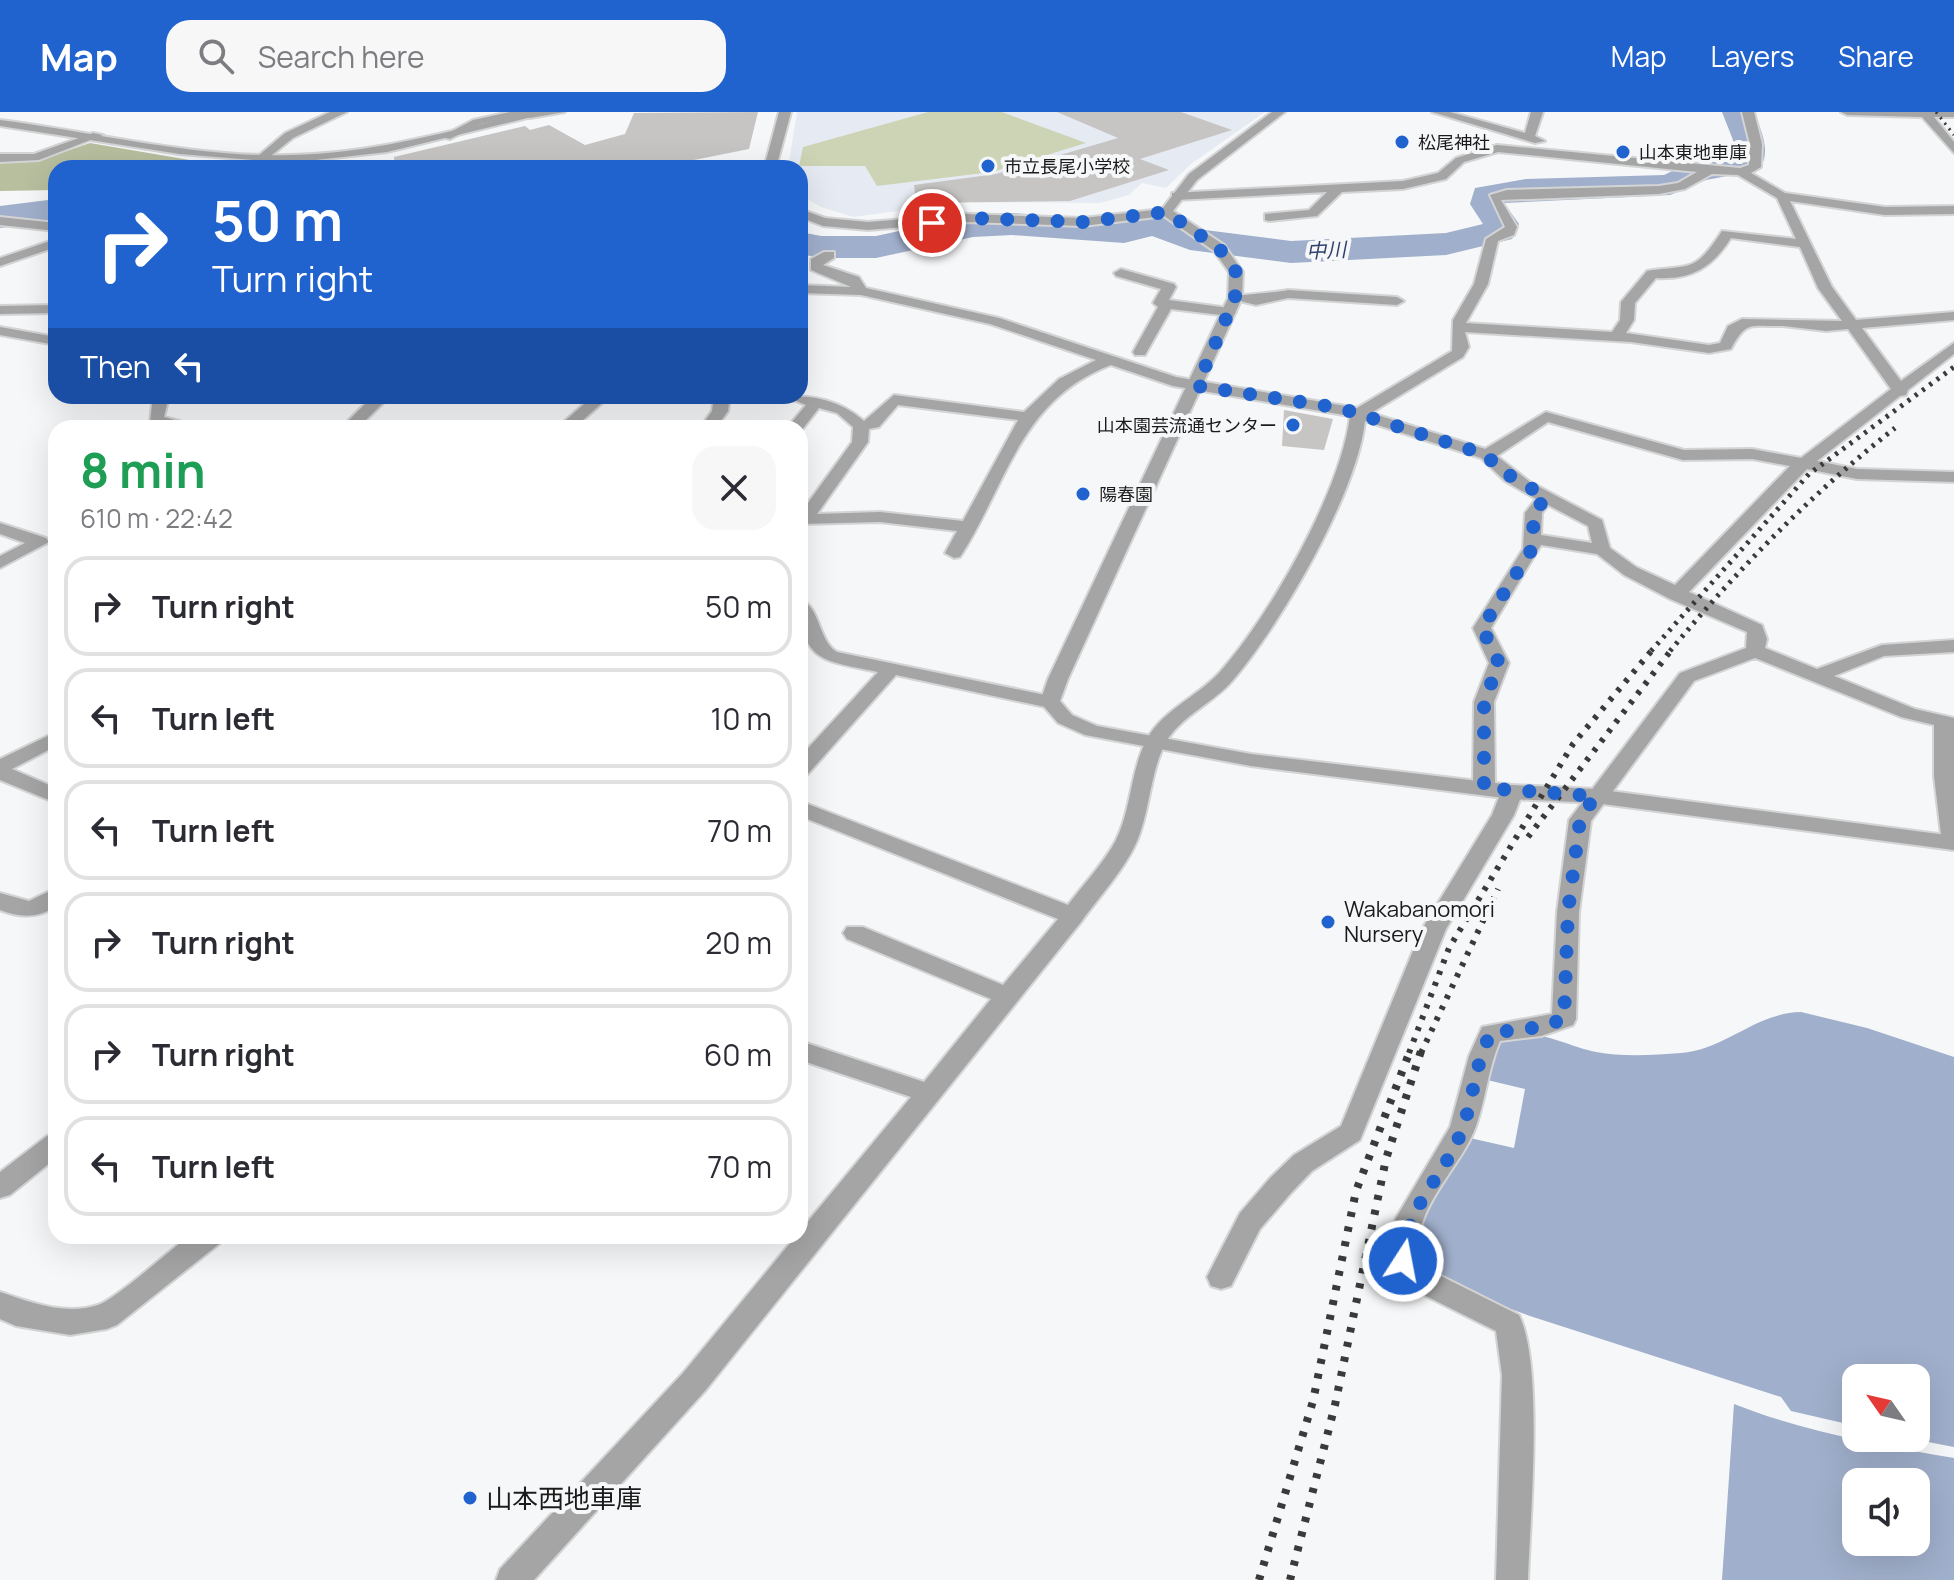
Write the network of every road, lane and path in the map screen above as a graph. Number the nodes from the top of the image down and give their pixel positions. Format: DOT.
graph roads {
  1 [pos="341,112"];
  2 [pos="546,112"];
  3 [pos="560,112"];
  4 [pos="785,112"];
  5 [pos="1279,112"];
  6 [pos="1438,112"];
  7 [pos="1537,112"];
  8 [pos="1748,112"];
  9 [pos="1847,112"];
  10 [pos="1924,112"];
  11 [pos="527,114"];
  12 [pos="1954,114"];
  13 [pos="0,123"];
  14 [pos="97,135"];
  15 [pos="1529,138"];
  16 [pos="1954,150"];
  17 [pos="263,157"];
  18 [pos="0,158"];
  19 [pos="772,160"];
  20 [pos="1630,160"];
  21 [pos="1710,170"];
  22 [pos="1741,172"];
  23 [pos="1341,186"];
  24 [pos="1176,196"];
  25 [pos="1782,196"];
  26 [pos="1954,210"];
  27 [pos="1166,212"];
  28 [pos="808,216"];
  29 [pos="1269,217"];
  30 [pos="0,221"];
  31 [pos="48,226"];
  32 [pos="1803,244"];
  33 [pos="48,246"];
  34 [pos="829,255"];
  35 [pos="0,262"];
  36 [pos="808,267"];
  37 [pos="816,267"];
  38 [pos="1121,273"];
  39 [pos="808,289"];
  40 [pos="861,291"];
  41 [pos="1397,301"];
  42 [pos="1166,304"];
  43 [pos="1232,305"];
  44 [pos="48,309"];
  45 [pos="0,310"];
  46 [pos="1954,316"];
  47 [pos="1851,325"];
  48 [pos="1460,327"];
  49 [pos="0,331"];
  50 [pos="1617,337"];
  51 [pos="48,340"];
  52 [pos="1954,347"];
  53 [pos="1140,352"];
  54 [pos="1110,360"];
  55 [pos="1197,386"];
  56 [pos="1901,392"];
  57 [pos="808,400"];
  58 [pos="816,402"];
  59 [pos="374,404"];
  60 [pos="593,404"];
  61 [pos="1358,414"];
  62 [pos="1028,417"];
  63 [pos="357,420"];
  64 [pos="574,420"];
  65 [pos="801,420"];
  66 [pos="861,426"];
  67 [pos="1487,455"];
  68 [pos="1805,463"];
  69 [pos="1954,477"];
  70 [pos="1546,497"];
  71 [pos="808,513"];
  72 [pos="808,521"];
  73 [pos="970,527"];
  74 [pos="0,528"];
  75 [pos="1535,539"];
  76 [pos="48,545"];
  77 [pos="1602,550"];
  78 [pos="954,553"];
  79 [pos="0,563"];
  80 [pos="1676,595"];
  81 [pos="808,624"];
  82 [pos="1954,646"];
  83 [pos="1755,651"];
  84 [pos="891,669"];
  85 [pos="1816,678"];
  86 [pos="1050,702"];
  87 [pos="1949,723"];
  88 [pos="48,742"];
  89 [pos="1155,743"];
  90 [pos="808,761"];
  91 [pos="0,769"];
  92 [pos="1484,788"];
  93 [pos="48,792"];
  94 [pos="1512,792"];
  95 [pos="1595,796"];
  96 [pos="808,811"];
  97 [pos="1954,843"];
  98 [pos="0,901"];
  99 [pos="48,902"];
  100 [pos="1073,916"];
  101 [pos="855,933"];
  102 [pos="1007,996"];
  103 [pos="808,1053"];
  104 [pos="931,1094"];
  105 [pos="48,1149"];
  106 [pos="0,1187"];
  107 [pos="808,1243"];
  108 [pos="199,1244"];
  109 [pos="808,1244"];
  110 [pos="1221,1277"];
  111 [pos="0,1304"];
  112 [pos="512,1580"];
  113 [pos="1512,1580"];
  1 -- 17 [label="street"];
  2 -- 11 [label="street"];
  3 -- 11 [label="lane"];
  4 -- 19 [label="street"];
  5 -- 24 [label="street"];
  6 -- 15 [label="street"];
  7 -- 15 [label="street"];
  8 -- 22 [label="street"];
  9 -- 10 [label="street"];
  10 -- 12 [label="street"];
  10 -- 16 [label="street"];
  11 -- 17 [label="street"];
  13 -- 14 [label="street"];
  14 -- 17 [label="street"];
  14 -- 18 [label="street"];
  15 -- 20 [label="street"];
  20 -- 21 [label="street"];
  20 -- 23 [label="street"];
  21 -- 22 [label="street"];
  21 -- 48 [label="street"];
  22 -- 25 [label="street"];
  23 -- 24 [label="street"];
  23 -- 29 [label="street"];
  24 -- 27 [label="street"];
  25 -- 26 [label="street"];
  25 -- 32 [label="street"];
  27 -- 28 [label="street"];
  27 -- 43 [label="street"];
  30 -- 31 [label="street"];
  32 -- 47 [label="street"];
  32 -- 50 [label="street"];
  33 -- 35 [label="street"];
  34 -- 37 [label="street"];
  36 -- 37 [label="street"];
  37 -- 40 [label="street"];
  38 -- 42 [label="street"];
  39 -- 40 [label="street"];
  40 -- 54 [label="street"];
  41 -- 43 [label="street"];
  42 -- 43 [label="street"];
  42 -- 53 [label="street"];
  43 -- 55 [label="street"];
  44 -- 45 [label="street"];
  46 -- 47 [label="street"];
  47 -- 50 [label="street"];
  47 -- 56 [label="street"];
  48 -- 50 [label="street"];
  48 -- 61 [label="street"];
  49 -- 51 [label="street"];
  52 -- 56 [label="street"];
  54 -- 55 [label="street"];
  54 -- 62 [label="street"];
  55 -- 61 [label="street"];
  55 -- 86 [label="street"];
  56 -- 68 [label="street"];
  57 -- 58 [label="street"];
  58 -- 65 [label="street"];
  58 -- 66 [label="street"];
  59 -- 63 [label="street"];
  60 -- 64 [label="street"];
  61 -- 67 [label="street"];
  61 -- 89 [label="street"];
  62 -- 66 [label="street"];
  62 -- 73 [label="street"];
  66 -- 71 [label="street"];
  67 -- 68 [label="street"];
  67 -- 70 [label="street"];
  68 -- 69 [label="street"];
  68 -- 80 [label="street"];
  70 -- 75 [label="street"];
  70 -- 77 [label="street"];
  72 -- 73 [label="street"];
  73 -- 78 [label="street"];
  74 -- 76 [label="street"];
  75 -- 77 [label="street"];
  75 -- 92 [label="street"];
  76 -- 79 [label="street"];
  77 -- 80 [label="street"];
  80 -- 83 [label="street"];
  81 -- 84 [label="street"];
  82 -- 85 [label="street"];
  83 -- 85 [label="street"];
  83 -- 95 [label="street"];
  84 -- 86 [label="street"];
  84 -- 90 [label="street"];
  85 -- 87 [label="street"];
  86 -- 89 [label="street"];
  87 -- 97 [label="street"];
  88 -- 91 [label="street"];
  89 -- 92 [label="street"];
  89 -- 100 [label="street"];
  91 -- 93 [label="street"];
  92 -- 94 [label="street"];
  94 -- 95 [label="street"];
  94 -- 110 [label="street"];
  95 -- 97 [label="street"];
  95 -- 113 [label="street"];
  96 -- 100 [label="street"];
  98 -- 99 [label="street"];
  100 -- 102 [label="street"];
  101 -- 102 [label="street"];
  102 -- 104 [label="street"];
  103 -- 104 [label="street"];
  104 -- 107 [label="street"];
  105 -- 106 [label="street"];
  108 -- 111 [label="street"];
  109 -- 112 [label="street"];
}
